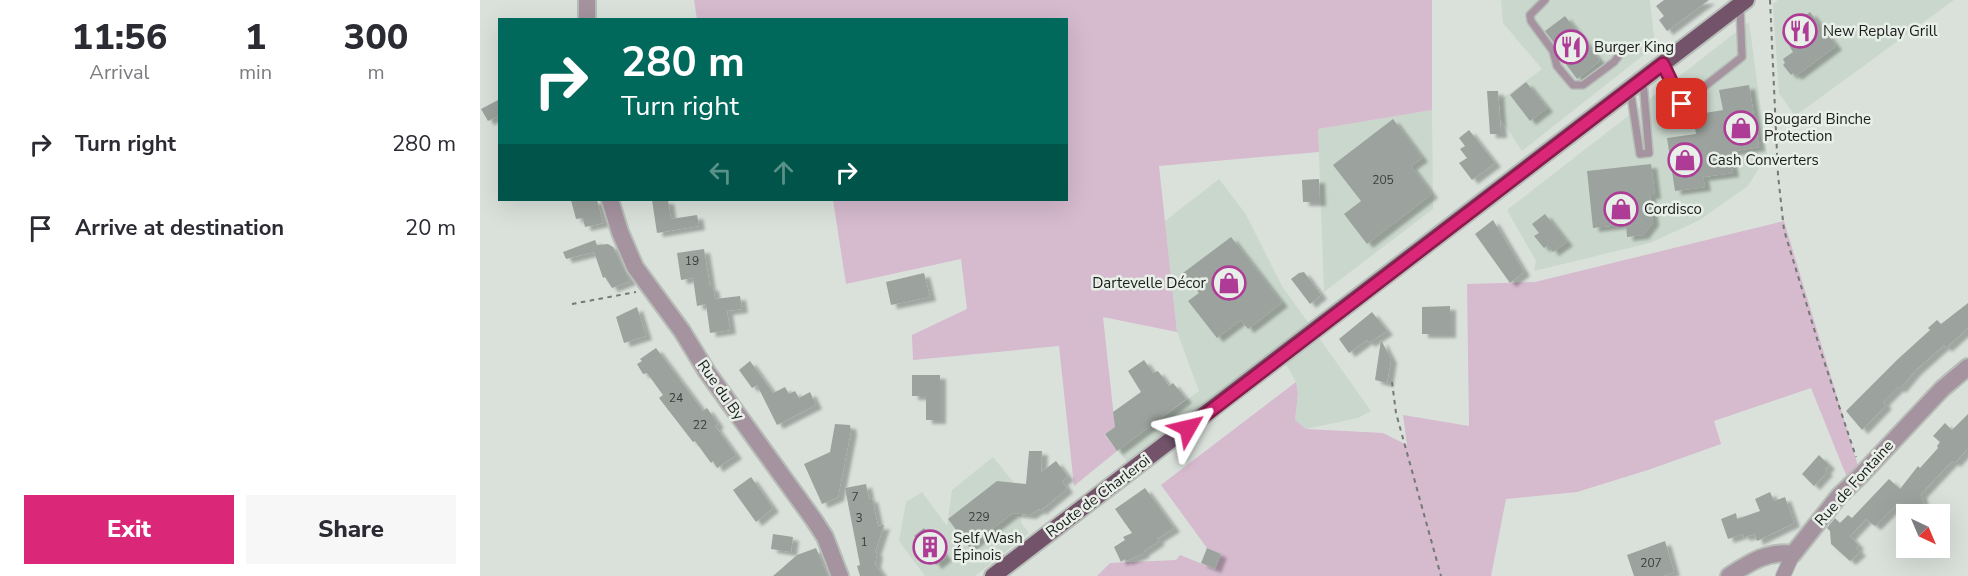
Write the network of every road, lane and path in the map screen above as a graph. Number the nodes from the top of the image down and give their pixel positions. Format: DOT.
graph roads {
  1 [pos="587,0"];
  2 [pos="1545,0"];
  3 [pos="1770,0"];
  4 [pos="1743,2"];
  5 [pos="587,18"];
  6 [pos="1620,54"];
  7 [pos="1663,64"];
  8 [pos="1637,84"];
  9 [pos="610,201"];
  10 [pos="651,290"];
  11 [pos="572,304"];
  12 [pos="1968,367"];
  13 [pos="1392,382"];
  14 [pos="1862,474"];
  15 [pos="1793,554"];
  16 [pos="840,576"];
  17 [pos="993,576"];
  18 [pos="1441,576"];
  19 [pos="1729,576"];
  20 [pos="1783,576"];
  1 -- 5 [label="street"];
  2 -- 6 [label="lane"];
  3 -- 14 [label="path"];
  4 -- 7 [label="main road, Route de Charleroi"];
  4 -- 7 [label="lane"];
  7 -- 8 [label="main road, Route de Charleroi"];
  8 -- 8 [label="lane"];
  8 -- 17 [label="main road, Route de Charleroi"];
  9 -- 10 [label="street, Rue du By"];
  10 -- 11 [label="path"];
  10 -- 16 [label="street, Rue du By"];
  12 -- 14 [label="street, Rue de Fontaine"];
  13 -- 18 [label="path"];
  14 -- 15 [label="street, Rue de Fontaine"];
  15 -- 19 [label="street"];
  15 -- 20 [label="street"];
}
